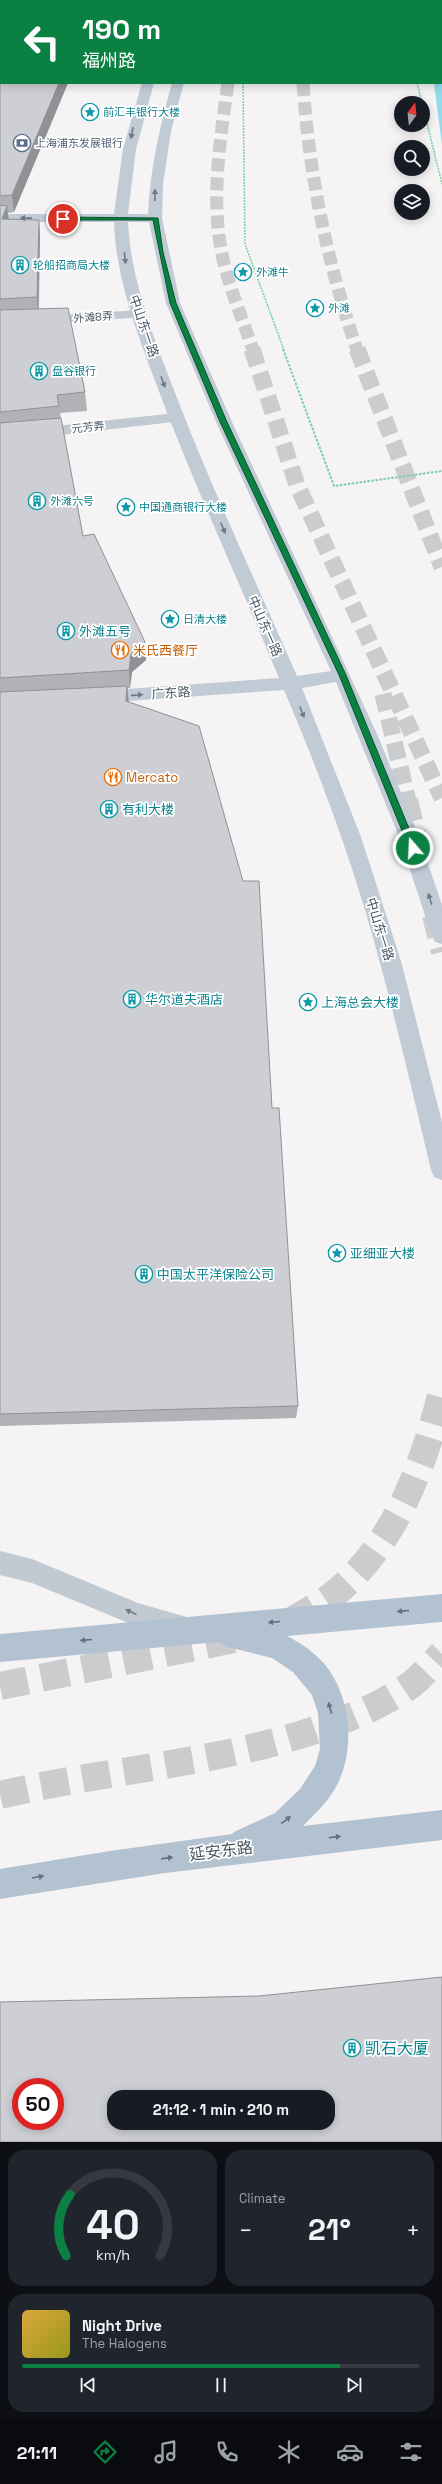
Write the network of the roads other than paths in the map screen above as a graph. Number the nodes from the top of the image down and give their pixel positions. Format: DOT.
graph roads {
  1 [pos="148,84"];
  2 [pos="178,84"];
  3 [pos="0,218"];
  4 [pos="155,218"];
  5 [pos="121,219"];
  6 [pos="139,314"];
  7 [pos="0,323"];
  8 [pos="176,418"];
  9 [pos="0,437"];
  10 [pos="342,675"];
  11 [pos="291,684"];
  12 [pos="78,699"];
  13 [pos="442,936"];
  14 [pos="442,1170"];
  15 [pos="0,1563"];
  16 [pos="442,1608"];
  17 [pos="195,1630"];
  18 [pos="0,1648"];
  19 [pos="442,1825"];
  20 [pos="226,1850"];
  21 [pos="0,1884"];
  1 -- 5 [label="main road, 中山东一路, one-way"];
  4 -- 2 [label="main road, one-way"];
  5 -- 3 [label="main road, one-way"];
  4 -- 5 [label="main road"];
  4 -- 10 [label="main road"];
  5 -- 6 [label="main road, 中山东一路, one-way"];
  6 -- 7 [label="lane, 外滩8弄"];
  6 -- 8 [label="main road, 中山东一路, one-way"];
  8 -- 9 [label="street, 元芳弄"];
  8 -- 11 [label="main road, 中山东一路, one-way"];
  10 -- 11 [label="main road, 广东路"];
  13 -- 10 [label="main road, one-way"];
  12 -- 11 [label="main road, 广东路, one-way"];
  11 -- 14 [label="main road, 中山东一路, one-way"];
  17 -- 15 [label="lane, one-way"];
  16 -- 17 [label="main road, one-way"];
  17 -- 18 [label="main road, one-way"];
  20 -- 17 [label="main road, one-way"];
  20 -- 19 [label="main road, 延安东路, one-way"];
  21 -- 20 [label="main road, 延安东路, one-way"];
}
